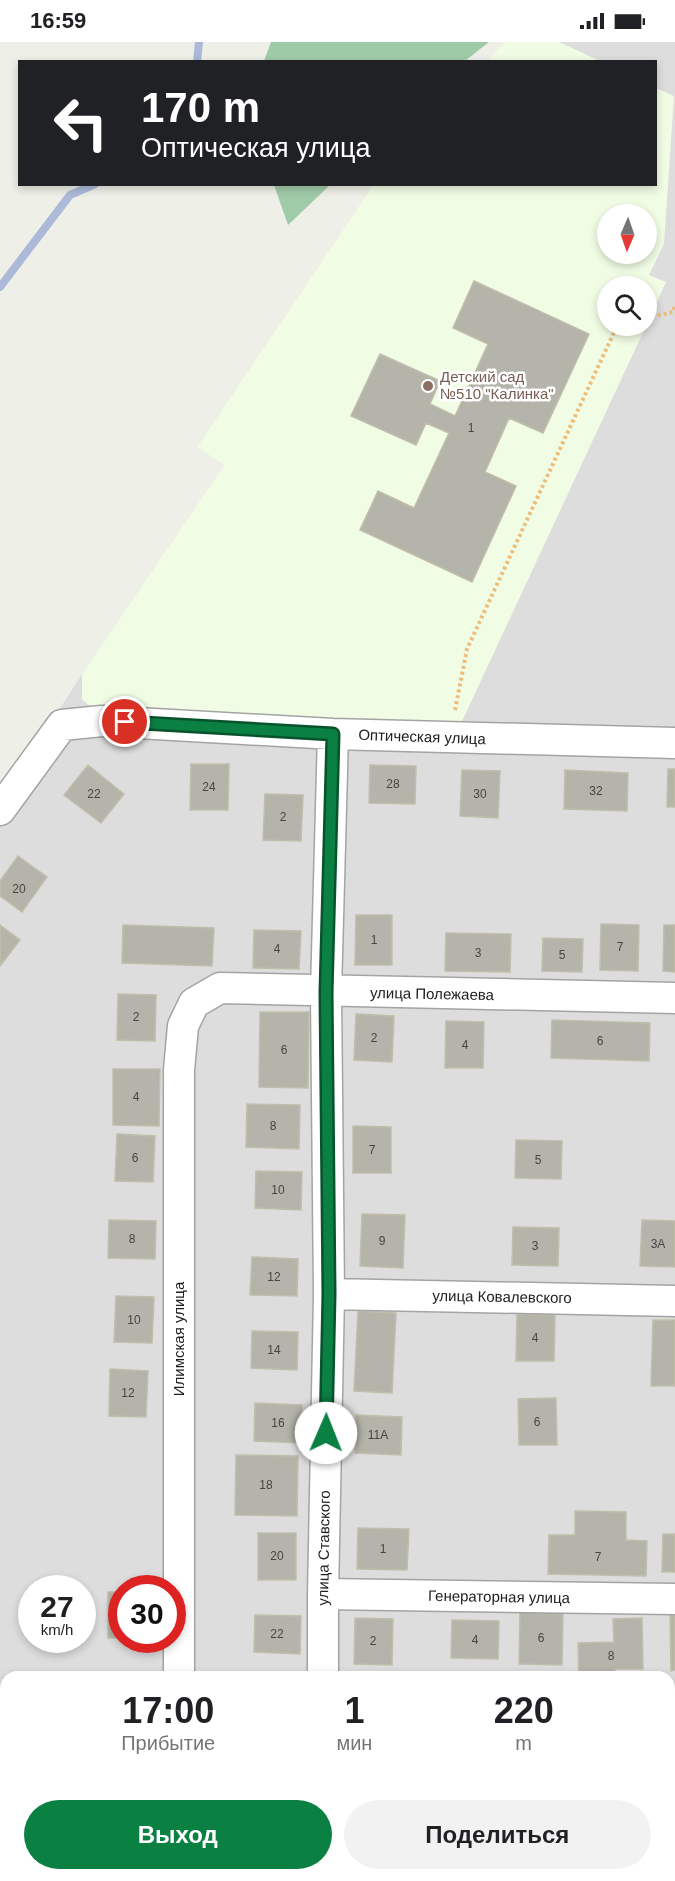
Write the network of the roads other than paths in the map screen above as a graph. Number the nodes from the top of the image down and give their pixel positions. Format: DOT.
graph roads {
  1 [pos="333,734"];
  2 [pos="675,743"];
  3 [pos="0,810"];
  4 [pos="326,992"];
  5 [pos="675,998"];
  6 [pos="194,1004"];
  7 [pos="329,1294"];
  8 [pos="675,1301"];
  9 [pos="323,1594"];
  10 [pos="675,1599"];
  11 [pos="179,1671"];
  12 [pos="323,1671"];
  1 -- 2 [label="street, Оптическая улица"];
  1 -- 3 [label="street, Оптическая улица"];
  1 -- 4 [label="street, улица Ставского"];
  4 -- 5 [label="street, улица Полежаева"];
  4 -- 6 [label="street, улица Полежаева"];
  4 -- 7 [label="street, улица Ставского"];
  6 -- 11 [label="street, Илимская улица"];
  7 -- 8 [label="street, улица Ковалевского"];
  7 -- 9 [label="street, улица Ставского"];
  9 -- 10 [label="street, Генераторная улица"];
  9 -- 12 [label="street, улица Ставского"];
}
